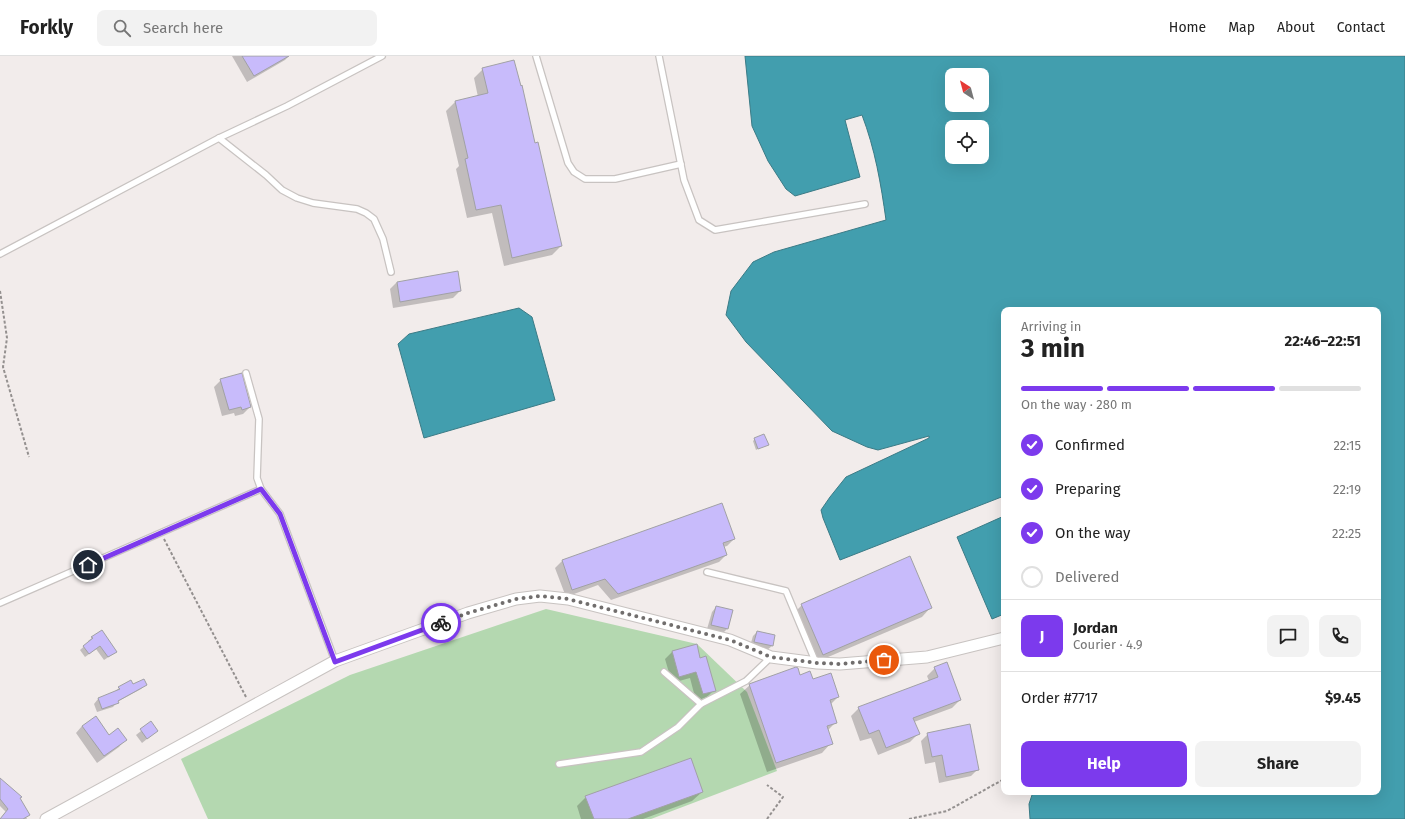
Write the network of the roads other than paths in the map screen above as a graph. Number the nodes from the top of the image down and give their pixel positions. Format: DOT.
graph roads {
  1 [pos="382,56"];
  2 [pos="536,56"];
  3 [pos="659,56"];
  4 [pos="219,138"];
  5 [pos="681,164"];
  6 [pos="865,204"];
  7 [pos="0,254"];
  8 [pos="391,272"];
  9 [pos="246,373"];
  10 [pos="261,489"];
  11 [pos="707,572"];
  12 [pos="0,603"];
  13 [pos="1001,639"];
  14 [pos="771,657"];
  15 [pos="335,662"];
  16 [pos="817,663"];
  17 [pos="664,672"];
  18 [pos="701,704"];
  19 [pos="558,764"];
  20 [pos="46,819"];
  1 -- 4 [label="lane"];
  2 -- 5 [label="lane"];
  3 -- 5 [label="lane"];
  4 -- 7 [label="lane"];
  4 -- 8 [label="lane"];
  5 -- 6 [label="lane"];
  9 -- 10 [label="lane"];
  10 -- 12 [label="lane"];
  10 -- 15 [label="lane"];
  11 -- 16 [label="lane"];
  13 -- 16 [label="street"];
  14 -- 15 [label="street"];
  14 -- 16 [label="street"];
  14 -- 18 [label="lane"];
  15 -- 20 [label="street"];
  17 -- 18 [label="lane"];
  18 -- 19 [label="lane"];
}
